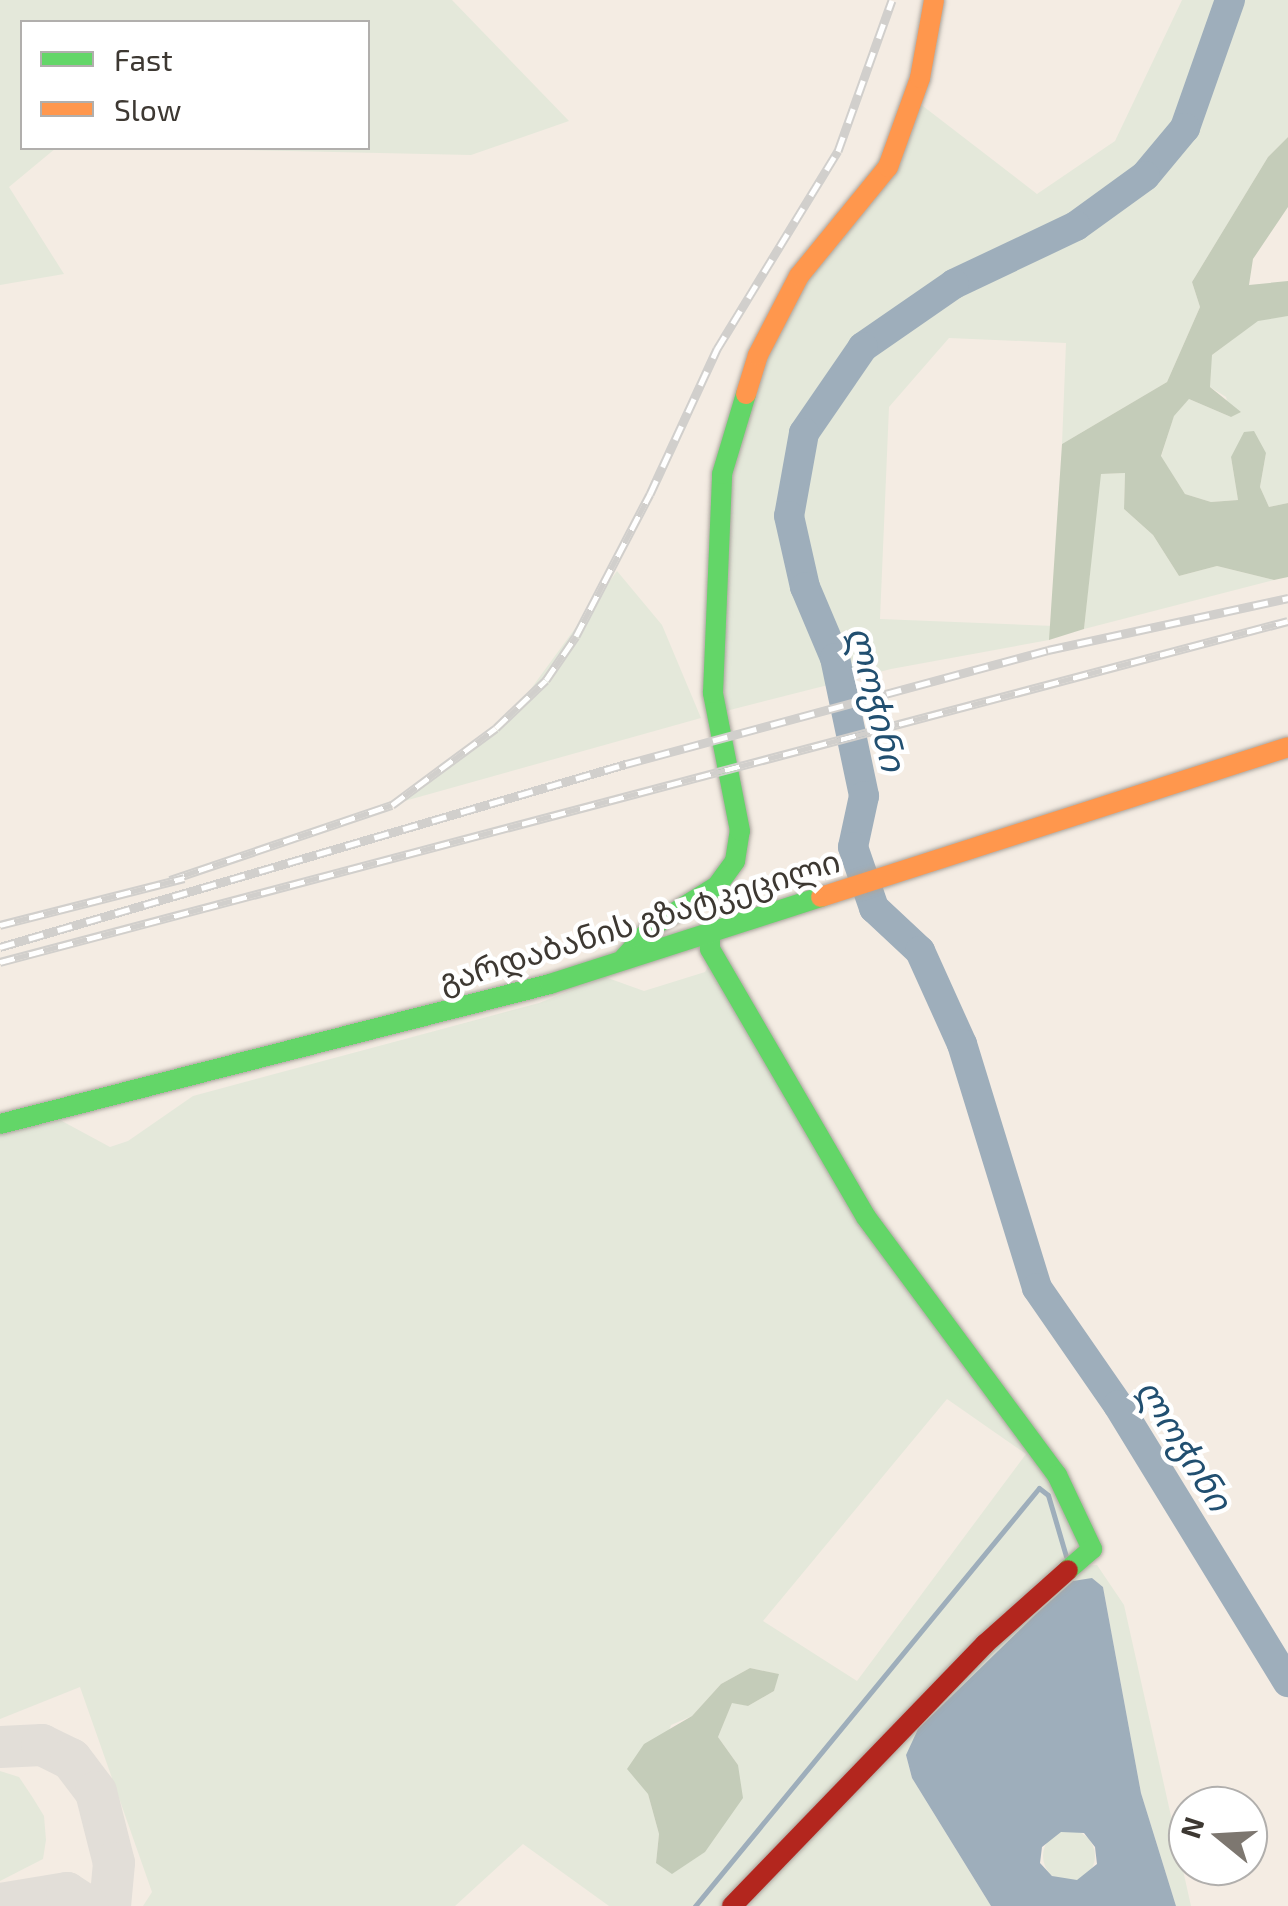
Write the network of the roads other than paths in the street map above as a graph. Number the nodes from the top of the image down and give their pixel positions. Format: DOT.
graph roads {
  1 [pos="934,0"];
  2 [pos="1288,747"];
  3 [pos="710,932"];
  4 [pos="623,959"];
  5 [pos="0,1124"];
  6 [pos="732,1906"];
  1 -- 4 [label="street"];
  2 -- 3 [label="street, გარდაბანის გზატკეცილი"];
  3 -- 4 [label="street, გარდაბანის გზატკეცილი"];
  3 -- 6 [label="street"];
  4 -- 5 [label="street, გარდაბანის გზატკეცილი"];
}
